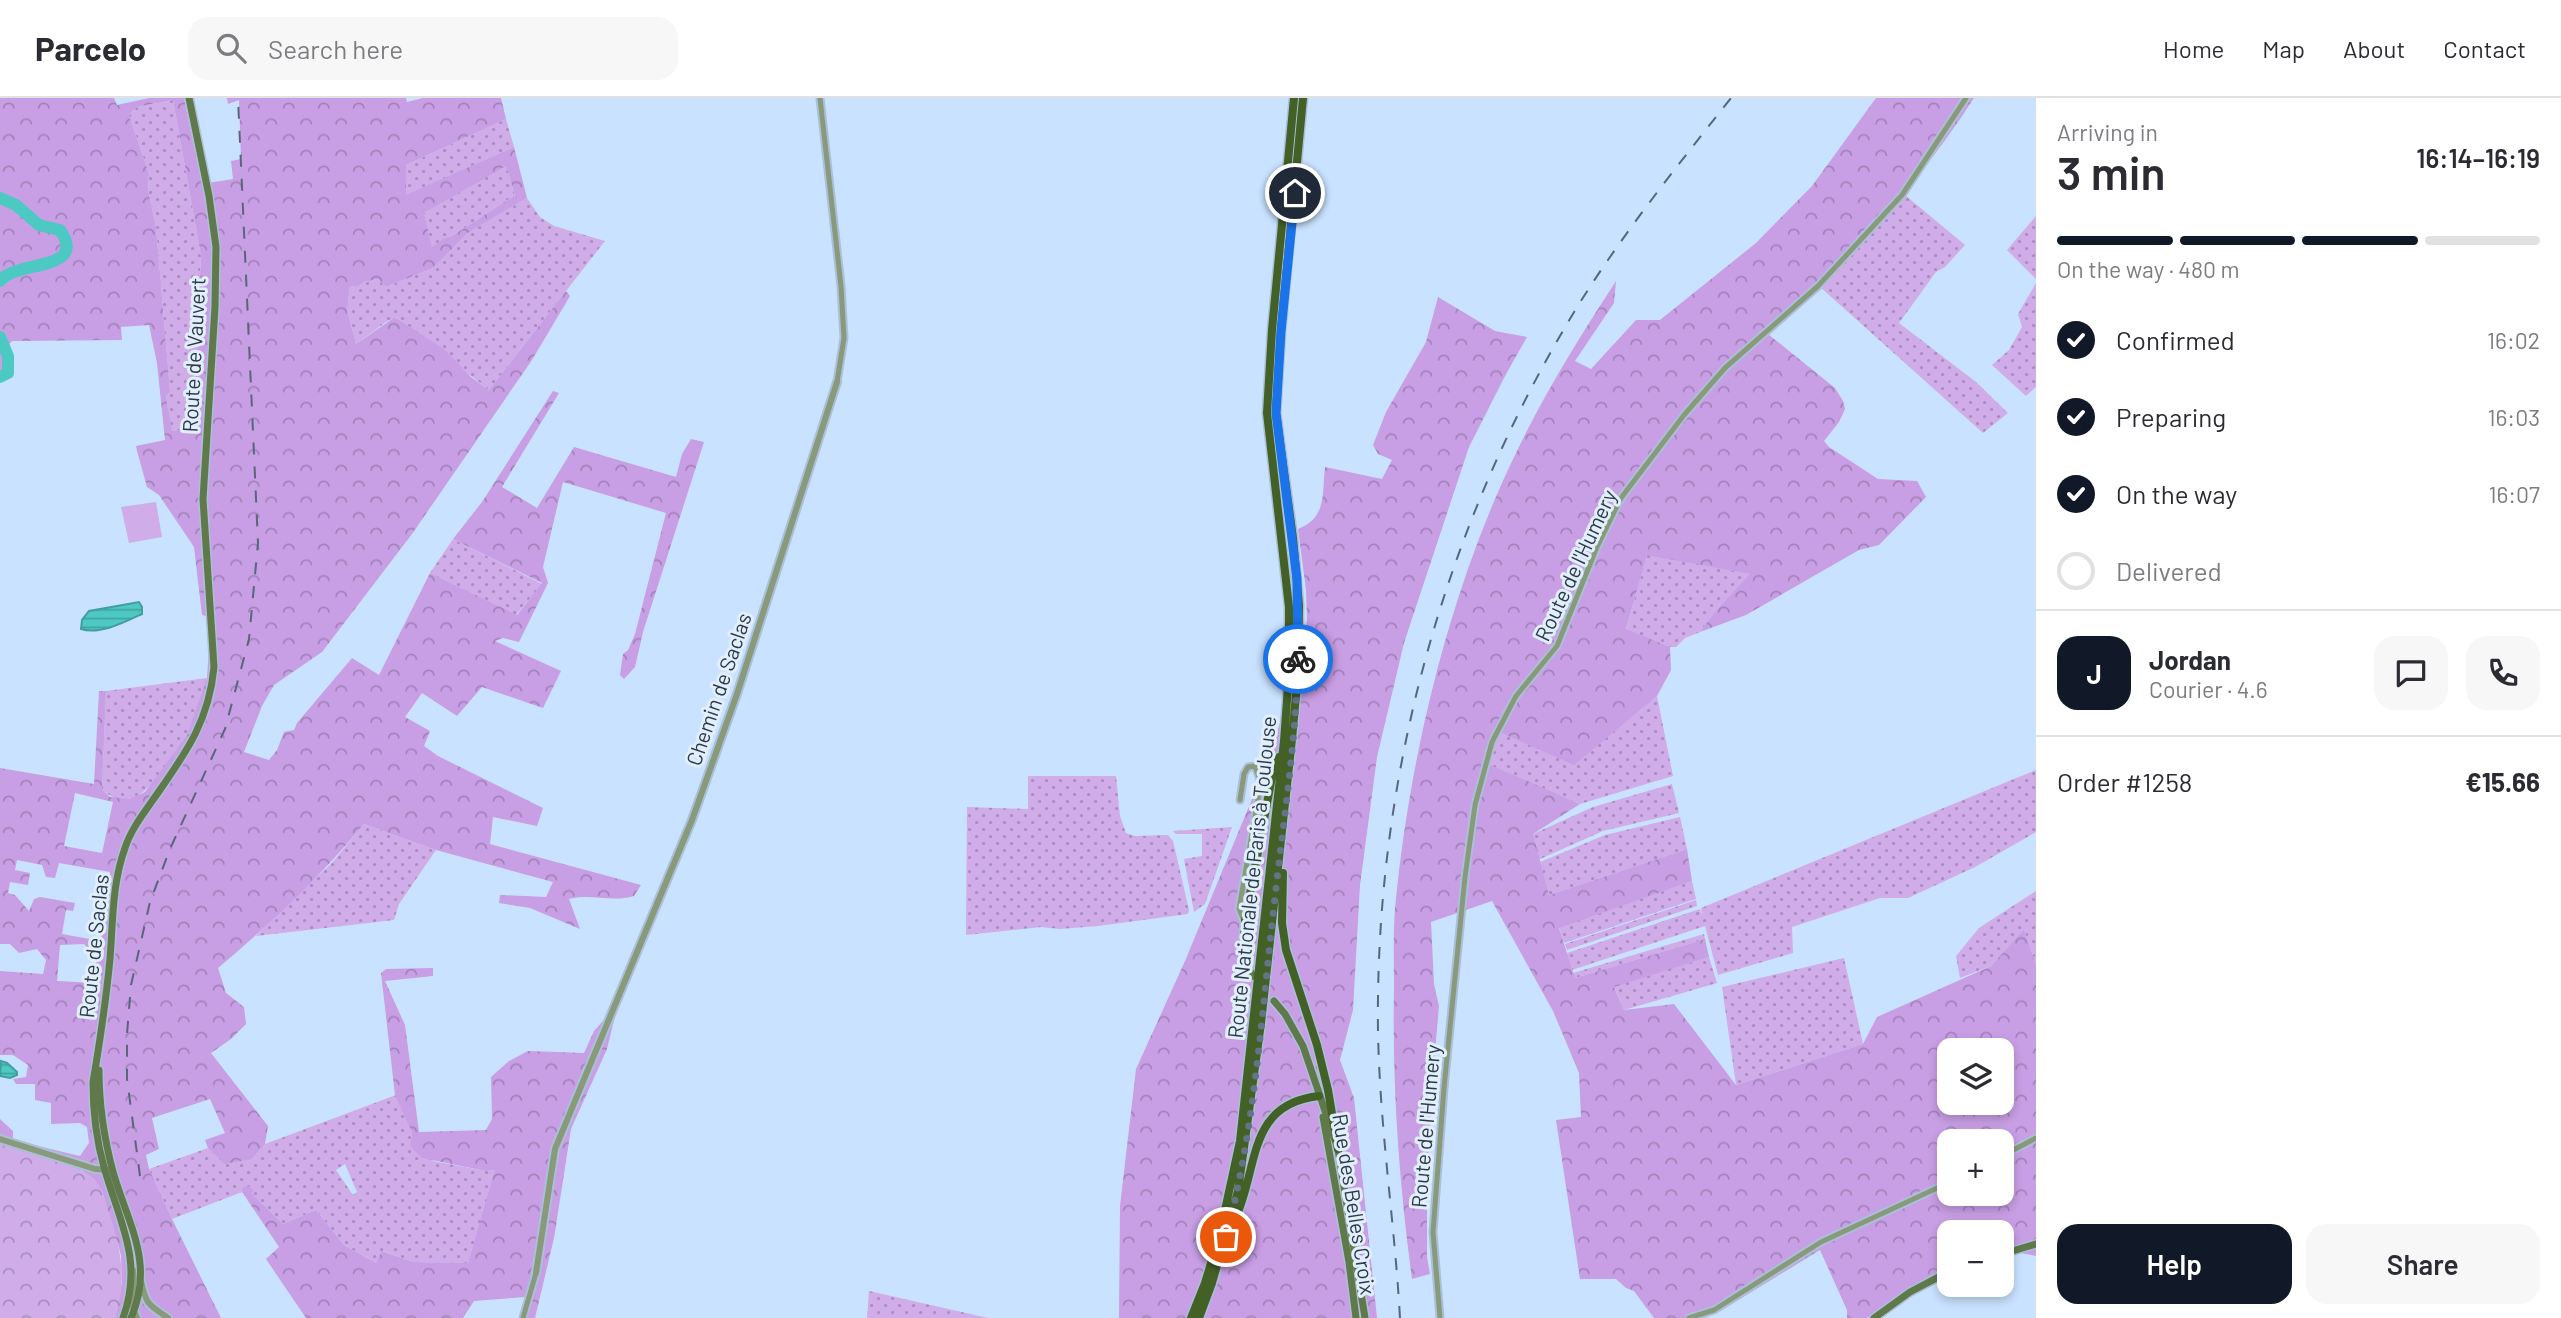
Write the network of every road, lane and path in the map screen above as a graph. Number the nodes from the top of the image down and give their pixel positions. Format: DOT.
graph roads {
  1 [pos="189,98"];
  2 [pos="820,98"];
  3 [pos="1294,98"];
  4 [pos="1303,98"];
  5 [pos="1966,98"];
  6 [pos="837,382"];
  7 [pos="212,616"];
  8 [pos="1284,741"];
  9 [pos="1241,800"];
  10 [pos="1280,852"];
  11 [pos="1245,921"];
  12 [pos="1253,976"];
  13 [pos="1274,1001"];
  14 [pos="99,1052"];
  15 [pos="1319,1096"];
  16 [pos="2036,1138"];
  17 [pos="0,1139"];
  18 [pos="1338,1149"];
  19 [pos="2014,1150"];
  20 [pos="104,1168"];
  21 [pos="113,1173"];
  22 [pos="1937,1188"];
  23 [pos="1226,1237"];
  24 [pos="2036,1244"];
  25 [pos="2014,1250"];
  26 [pos="536,1273"];
  27 [pos="1937,1278"];
  28 [pos="141,1280"];
  29 [pos="149,1307"];
  30 [pos="130,1316"];
  31 [pos="168,1318"];
  32 [pos="523,1318"];
  33 [pos="1191,1318"];
  34 [pos="1199,1318"];
  35 [pos="1356,1318"];
  36 [pos="1365,1318"];
  37 [pos="1440,1318"];
  38 [pos="1689,1318"];
  39 [pos="1874,1318"];
  1 -- 7 [label="main road, Route de Vauvert"];
  2 -- 6 [label="street, Chemin de Saclas"];
  3 -- 8 [label="main road, Route Nationale de Paris à Toulouse"];
  4 -- 10 [label="main road, Route Nationale de Paris à Toulouse"];
  5 -- 37 [label="street, Route de l'Humery"];
  6 -- 26 [label="street, Chemin de Saclas"];
  7 -- 14 [label="main road, Route de Saclas"];
  8 -- 11 [label="main road"];
  8 -- 33 [label="main road, Route Nationale de Paris à Toulouse"];
  9 -- 11 [label="street"];
  10 -- 18 [label="main road"];
  10 -- 23 [label="main road, Route Nationale de Paris à Toulouse"];
  11 -- 12 [label="main road"];
  13 -- 15 [label="main road"];
  14 -- 20 [label="main road, Route de Saclas"];
  14 -- 21 [label="main road, Route de Saclas"];
  15 -- 18 [label="main road, Rue des Belles Croix"];
  15 -- 23 [label="main road"];
  15 -- 35 [label="main road, Rue des Belles Croix"];
  16 -- 19 [label="street"];
  17 -- 20 [label="street"];
  18 -- 36 [label="main road, Rue des Belles Croix"];
  20 -- 21 [label="street"];
  20 -- 30 [label="main road, Route de Saclas"];
  21 -- 28 [label="main road, Route de Saclas"];
  22 -- 38 [label="street"];
  23 -- 34 [label="main road, Route Nationale de Paris à Toulouse"];
  24 -- 25 [label="main road"];
  26 -- 32 [label="street"];
  27 -- 39 [label="main road"];
  28 -- 29 [label="street"];
  28 -- 30 [label="main road, Route de Saclas"];
  29 -- 30 [label="street"];
  29 -- 31 [label="street"];
}
